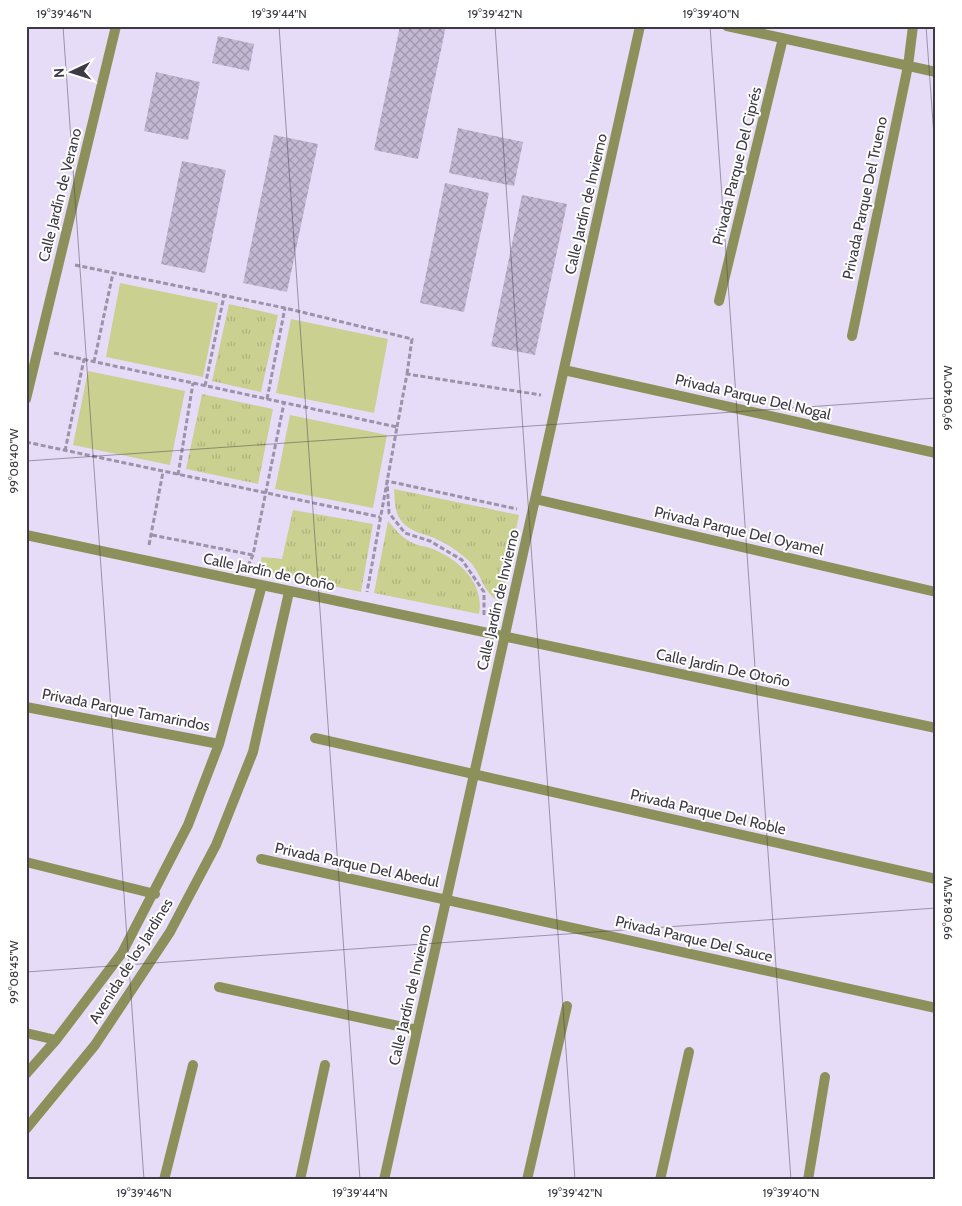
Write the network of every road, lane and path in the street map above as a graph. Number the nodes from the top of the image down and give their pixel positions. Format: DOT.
graph roads {
  1 [pos="116,26"];
  2 [pos="640,26"];
  3 [pos="727,26"];
  4 [pos="913,26"];
  5 [pos="783,38"];
  6 [pos="908,66"];
  7 [pos="936,72"];
  8 [pos="60,261"];
  9 [pos="112,273"];
  10 [pos="224,296"];
  11 [pos="719,301"];
  12 [pos="285,308"];
  13 [pos="852,336"];
  14 [pos="38,350"];
  15 [pos="84,360"];
  16 [pos="94,362"];
  17 [pos="564,370"];
  18 [pos="407,374"];
  19 [pos="193,383"];
  20 [pos="205,386"];
  21 [pos="558,397"];
  22 [pos="26,399"];
  23 [pos="267,399"];
  24 [pos="284,403"];
  25 [pos="396,427"];
  26 [pos="26,442"];
  27 [pos="65,451"];
  28 [pos="936,453"];
  29 [pos="162,472"];
  30 [pos="178,475"];
  31 [pos="387,481"];
  32 [pos="265,494"];
  33 [pos="536,498"];
  34 [pos="532,512"];
  35 [pos="380,517"];
  36 [pos="26,535"];
  37 [pos="152,535"];
  38 [pos="253,555"];
  39 [pos="145,560"];
  40 [pos="241,581"];
  41 [pos="262,585"];
  42 [pos="289,592"];
  43 [pos="936,592"];
  44 [pos="364,608"];
  45 [pos="484,633"];
  46 [pos="504,638"];
  47 [pos="26,707"];
  48 [pos="936,728"];
  49 [pos="315,738"];
  50 [pos="219,744"];
  51 [pos="474,774"];
  52 [pos="261,859"];
  53 [pos="26,862"];
  54 [pos="936,879"];
  55 [pos="155,894"];
  56 [pos="447,899"];
  57 [pos="219,987"];
  58 [pos="568,1006"];
  59 [pos="936,1008"];
  60 [pos="417,1030"];
  61 [pos="26,1033"];
  62 [pos="56,1040"];
  63 [pos="690,1052"];
  64 [pos="325,1064"];
  65 [pos="193,1065"];
  66 [pos="26,1074"];
  67 [pos="826,1077"];
  68 [pos="26,1129"];
  69 [pos="164,1180"];
  70 [pos="300,1180"];
  71 [pos="384,1180"];
  72 [pos="527,1180"];
  73 [pos="660,1180"];
  74 [pos="808,1180"];
  1 -- 8 [label="street, Calle Jardín de Verano"];
  2 -- 17 [label="street, Calle Jardín de Invierno"];
  3 -- 5 [label="street"];
  4 -- 6 [label="street, Privada Parque Del Trueno"];
  5 -- 6 [label="street"];
  5 -- 11 [label="street, Privada Parque Del Ciprés"];
  6 -- 7 [label="street"];
  6 -- 13 [label="street, Privada Parque Del Trueno"];
  8 -- 9 [label="path"];
  8 -- 14 [label="street, Calle Jardín de Verano"];
  9 -- 10 [label="path"];
  9 -- 16 [label="path"];
  10 -- 12 [label="path"];
  10 -- 20 [label="path"];
  12 -- 18 [label="path"];
  12 -- 23 [label="path"];
  14 -- 15 [label="path"];
  14 -- 22 [label="street, Calle Jardín de Verano"];
  15 -- 16 [label="path"];
  15 -- 27 [label="path"];
  16 -- 19 [label="path"];
  17 -- 21 [label="street, Calle Jardín de Invierno"];
  17 -- 28 [label="street, Privada Parque Del Nogal"];
  18 -- 21 [label="path"];
  18 -- 25 [label="path"];
  19 -- 20 [label="path"];
  19 -- 30 [label="path"];
  20 -- 23 [label="path"];
  21 -- 33 [label="street, Calle Jardín de Invierno"];
  23 -- 24 [label="path"];
  24 -- 25 [label="path"];
  24 -- 32 [label="path"];
  25 -- 31 [label="path"];
  26 -- 27 [label="path"];
  27 -- 29 [label="path"];
  29 -- 30 [label="path"];
  29 -- 37 [label="path"];
  30 -- 32 [label="path"];
  31 -- 34 [label="path"];
  31 -- 35 [label="path"];
  31 -- 45 [label="path"];
  32 -- 35 [label="path"];
  32 -- 38 [label="path"];
  33 -- 34 [label="street, Calle Jardín de Invierno"];
  33 -- 43 [label="street, Privada Parque Del Oyamel"];
  34 -- 46 [label="street, Calle Jardín de Invierno"];
  35 -- 44 [label="path"];
  36 -- 39 [label="street, Calle Jardín de Otoño"];
  37 -- 38 [label="path"];
  37 -- 39 [label="path"];
  38 -- 40 [label="path"];
  39 -- 40 [label="street, Calle Jardín de Otoño"];
  40 -- 41 [label="street, Calle Jardín de Otoño"];
  41 -- 42 [label="street, Calle Jardín de Otoño"];
  41 -- 50 [label="street, Avenida de los Jardines"];
  42 -- 44 [label="street, Calle Jardín de Otoño"];
  42 -- 68 [label="street, Avenida de los Jardines"];
  44 -- 45 [label="street, Calle Jardín de Otoño"];
  45 -- 46 [label="street, Calle Jardín de Otoño"];
  46 -- 48 [label="street, Calle Jardín De Otoño"];
  46 -- 51 [label="street, Calle Jardín de Invierno"];
  47 -- 50 [label="street, Privada Parque Tamarindos"];
  49 -- 51 [label="street, Privada Parque Del Roble"];
  50 -- 55 [label="street, Avenida de los Jardines"];
  51 -- 54 [label="street, Privada Parque Del Roble"];
  51 -- 56 [label="street, Calle Jardín de Invierno"];
  52 -- 56 [label="street, Privada Parque Del Abedul"];
  53 -- 55 [label="street"];
  55 -- 62 [label="street, Avenida de los Jardines"];
  56 -- 59 [label="street, Privada Parque Del Sauce"];
  56 -- 60 [label="street, Calle Jardín de Invierno"];
  57 -- 60 [label="street"];
  58 -- 72 [label="street"];
  60 -- 71 [label="street, Calle Jardín de Invierno"];
  61 -- 62 [label="street"];
  62 -- 66 [label="street, Avenida de los Jardines"];
  63 -- 73 [label="street"];
  64 -- 70 [label="street"];
  65 -- 69 [label="street"];
  67 -- 74 [label="street"];
}
